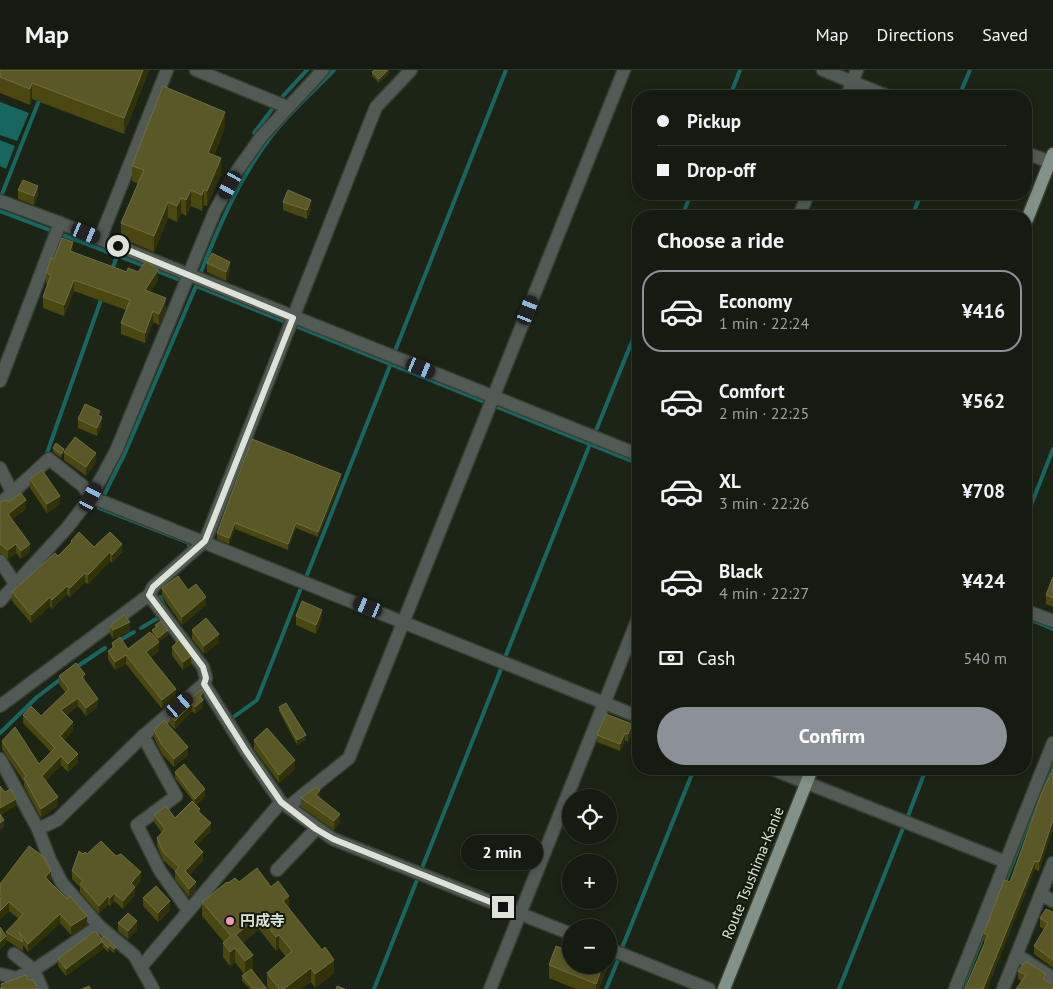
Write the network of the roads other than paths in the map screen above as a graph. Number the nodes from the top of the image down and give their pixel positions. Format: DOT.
graph roads {
  1 [pos="166,70"];
  2 [pos="196,70"];
  3 [pos="322,70"];
  4 [pos="411,70"];
  5 [pos="624,70"];
  6 [pos="822,70"];
  7 [pos="855,76"];
  8 [pos="849,90"];
  9 [pos="877,90"];
  10 [pos="287,107"];
  11 [pos="1032,155"];
  12 [pos="1052,160"];
  13 [pos="0,201"];
  14 [pos="1031,210"];
  15 [pos="57,229"];
  16 [pos="100,239"];
  17 [pos="190,275"];
  18 [pos="291,322"];
  19 [pos="0,381"];
  20 [pos="492,403"];
  21 [pos="632,453"];
  22 [pos="0,468"];
  23 [pos="12,492"];
  24 [pos="91,497"];
  25 [pos="0,504"];
  26 [pos="205,541"];
  27 [pos="0,561"];
  28 [pos="15,583"];
  29 [pos="149,595"];
  30 [pos="0,601"];
  31 [pos="1032,613"];
  32 [pos="1053,621"];
  33 [pos="404,622"];
  34 [pos="632,633"];
  35 [pos="204,684"];
  36 [pos="604,703"];
  37 [pos="0,706"];
  38 [pos="632,714"];
  39 [pos="144,736"];
  40 [pos="1053,743"];
  41 [pos="0,759"];
  42 [pos="788,775"];
  43 [pos="810,775"];
  44 [pos="807,782"];
  45 [pos="284,804"];
  46 [pos="38,829"];
  47 [pos="316,829"];
  48 [pos="1006,862"];
  49 [pos="1053,863"];
  50 [pos="277,870"];
  51 [pos="1041,894"];
  52 [pos="1053,901"];
  53 [pos="188,910"];
  54 [pos="520,914"];
  55 [pos="99,926"];
  56 [pos="562,930"];
  57 [pos="617,952"];
  58 [pos="14,954"];
  59 [pos="1017,955"];
  60 [pos="141,967"];
  61 [pos="34,970"];
  62 [pos="0,974"];
  63 [pos="1053,978"];
  64 [pos="42,989"];
  65 [pos="153,989"];
  66 [pos="490,989"];
  67 [pos="709,989"];
  68 [pos="724,989"];
  69 [pos="955,989"];
  70 [pos="1003,989"];
  1 -- 16 [label="street"];
  2 -- 10 [label="street"];
  3 -- 10 [label="street"];
  4 -- 18 [label="street"];
  5 -- 20 [label="street"];
  6 -- 7 [label="street"];
  7 -- 8 [label="street"];
  7 -- 9 [label="street"];
  10 -- 17 [label="street"];
  11 -- 12 [label="street"];
  12 -- 14 [label="main road"];
  13 -- 15 [label="street"];
  15 -- 16 [label="street"];
  15 -- 19 [label="street"];
  16 -- 17 [label="street"];
  17 -- 18 [label="street"];
  17 -- 24 [label="street"];
  18 -- 20 [label="street"];
  18 -- 26 [label="street"];
  20 -- 21 [label="street"];
  20 -- 33 [label="street"];
  22 -- 23 [label="street"];
  23 -- 24 [label="street"];
  23 -- 25 [label="street"];
  24 -- 26 [label="street"];
  24 -- 28 [label="street"];
  26 -- 29 [label="street"];
  26 -- 33 [label="street"];
  27 -- 28 [label="street"];
  28 -- 30 [label="street"];
  29 -- 35 [label="street"];
  29 -- 37 [label="street"];
  31 -- 32 [label="street"];
  33 -- 36 [label="street"];
  33 -- 45 [label="street"];
  34 -- 36 [label="street"];
  35 -- 39 [label="street"];
  35 -- 45 [label="street"];
  36 -- 38 [label="street"];
  36 -- 54 [label="street"];
  39 -- 46 [label="street"];
  39 -- 53 [label="street"];
  40 -- 48 [label="street"];
  41 -- 46 [label="street"];
  42 -- 44 [label="street"];
  43 -- 44 [label="main road, Route Tsushima-Kanie"];
  44 -- 48 [label="street"];
  44 -- 68 [label="main road, Route Tsushima-Kanie"];
  45 -- 47 [label="street"];
  45 -- 53 [label="street"];
  46 -- 55 [label="street"];
  47 -- 50 [label="street"];
  47 -- 54 [label="street"];
  48 -- 69 [label="street"];
  49 -- 51 [label="street"];
  51 -- 52 [label="street"];
  51 -- 59 [label="street"];
  53 -- 60 [label="street"];
  54 -- 56 [label="street"];
  54 -- 66 [label="street"];
  55 -- 60 [label="street"];
  55 -- 61 [label="street"];
  57 -- 67 [label="street"];
  58 -- 61 [label="street"];
  59 -- 63 [label="street"];
  59 -- 70 [label="street"];
  60 -- 65 [label="street"];
  61 -- 62 [label="street"];
  61 -- 64 [label="street"];
}
